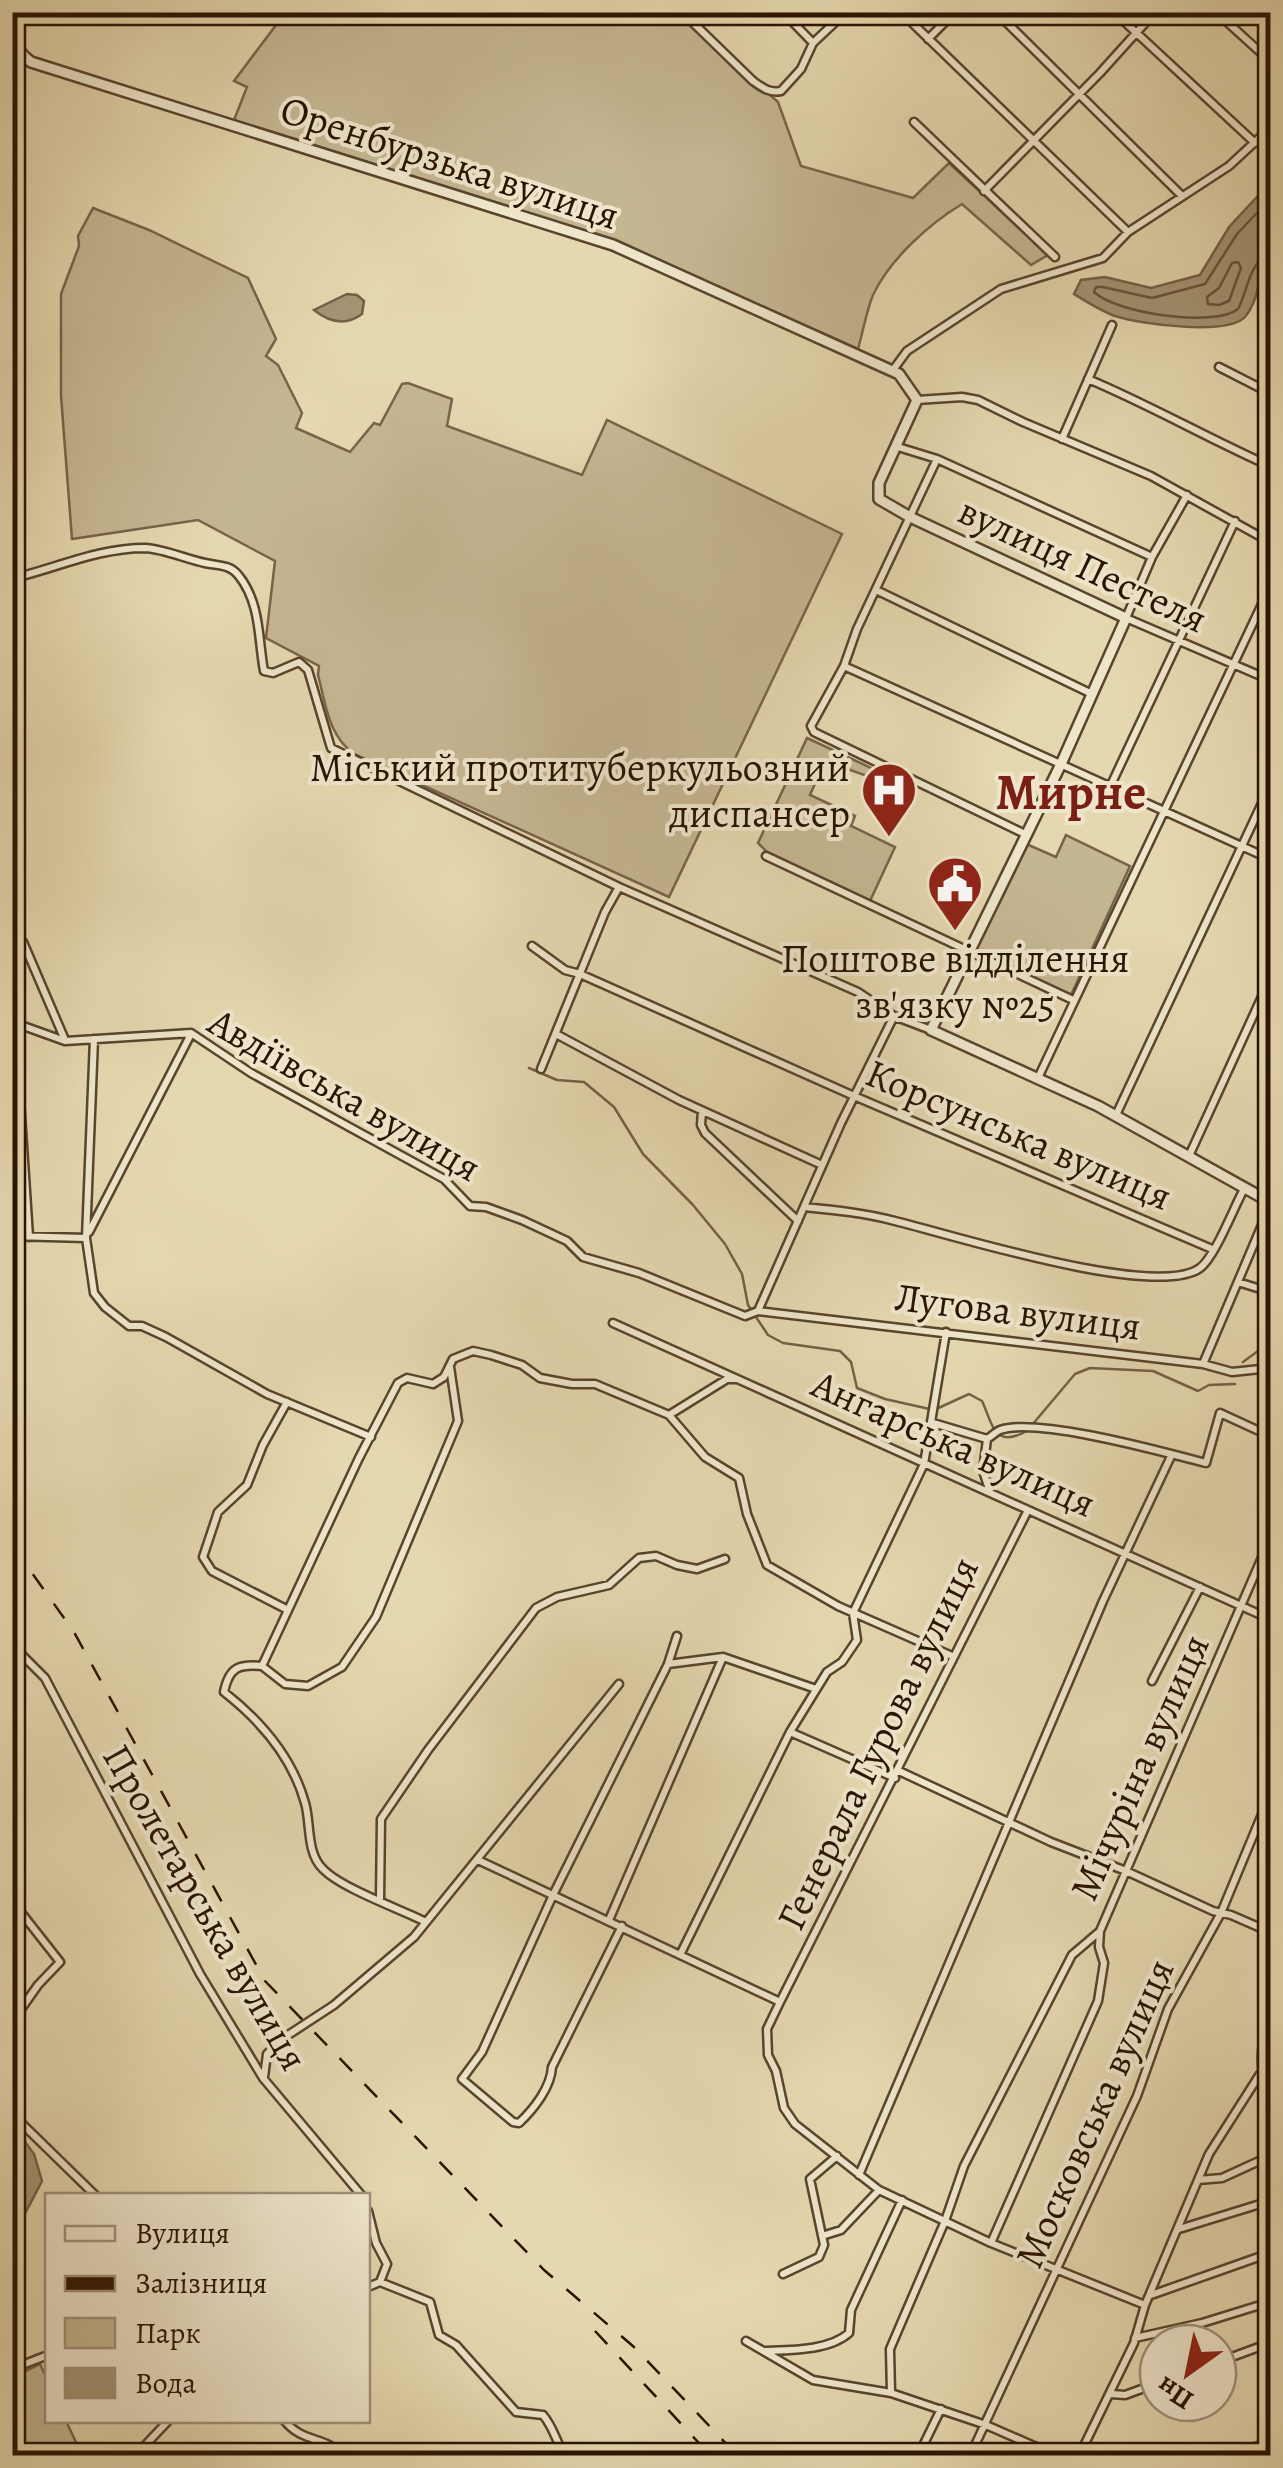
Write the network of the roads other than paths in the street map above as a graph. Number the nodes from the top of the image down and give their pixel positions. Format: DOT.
graph roads {
  1 [pos="16,12"];
  2 [pos="682,12"];
  3 [pos="783,12"];
  4 [pos="846,12"];
  5 [pos="901,12"];
  6 [pos="955,12"];
  7 [pos="996,12"];
  8 [pos="1114,12"];
  9 [pos="1155,12"];
  10 [pos="1216,12"];
  11 [pos="1261,12"];
  12 [pos="1270,21"];
  13 [pos="1136,34"];
  14 [pos="928,39"];
  15 [pos="813,44"];
  16 [pos="1270,61"];
  17 [pos="1080,94"];
  18 [pos="914,122"];
  19 [pos="1270,128"];
  20 [pos="1032,141"];
  21 [pos="1255,144"];
  22 [pos="984,190"];
  23 [pos="1181,195"];
  24 [pos="1128,232"];
  25 [pos="1054,257"];
  26 [pos="1112,326"];
  27 [pos="1219,367"];
  28 [pos="893,370"];
  29 [pos="1088,379"];
  30 [pos="1270,394"];
  31 [pos="917,400"];
  32 [pos="1062,439"];
  33 [pos="898,446"];
  34 [pos="937,458"];
  35 [pos="1270,466"];
  36 [pos="1186,495"];
  37 [pos="910,517"];
  38 [pos="1236,522"];
  39 [pos="1270,542"];
  40 [pos="1152,558"];
  41 [pos="12,574"];
  42 [pos="1270,587"];
  43 [pos="876,590"];
  44 [pos="1126,618"];
  45 [pos="1179,643"];
  46 [pos="1234,664"];
  47 [pos="844,666"];
  48 [pos="1270,680"];
  49 [pos="1092,694"];
  50 [pos="1061,764"];
  51 [pos="1270,786"];
  52 [pos="1110,787"];
  53 [pos="1164,809"];
  54 [pos="1025,834"];
  55 [pos="1243,845"];
  56 [pos="766,856"];
  57 [pos="1270,858"];
  58 [pos="619,887"];
  59 [pos="12,932"];
  60 [pos="532,946"];
  61 [pos="970,952"];
  62 [pos="580,974"];
  63 [pos="1270,979"];
  64 [pos="1072,1000"];
  65 [pos="894,1016"];
  66 [pos="931,1030"];
  67 [pos="191,1034"];
  68 [pos="556,1034"];
  69 [pos="94,1040"];
  70 [pos="65,1041"];
  71 [pos="542,1069"];
  72 [pos="1038,1078"];
  73 [pos="854,1096"];
  74 [pos="702,1111"];
  75 [pos="1116,1115"];
  76 [pos="1188,1156"];
  77 [pos="822,1165"];
  78 [pos="1270,1184"];
  79 [pos="1244,1188"];
  80 [pos="1268,1202"];
  81 [pos="804,1207"];
  82 [pos="798,1221"];
  83 [pos="12,1236"];
  84 [pos="29,1237"];
  85 [pos="86,1238"];
  86 [pos="1212,1249"];
  87 [pos="1238,1282"];
  88 [pos="1270,1292"];
  89 [pos="758,1312"];
  90 [pos="614,1323"];
  91 [pos="946,1332"];
  92 [pos="1203,1364"];
  93 [pos="450,1366"];
  94 [pos="1270,1368"];
  95 [pos="744,1380"];
  96 [pos="287,1402"];
  97 [pos="669,1415"];
  98 [pos="933,1423"];
  99 [pos="992,1435"];
  100 [pos="1270,1436"];
  101 [pos="371,1437"];
  102 [pos="1172,1454"];
  103 [pos="924,1464"];
  104 [pos="990,1492"];
  105 [pos="1028,1510"];
  106 [pos="1270,1539"];
  107 [pos="1126,1553"];
  108 [pos="725,1559"];
  109 [pos="1200,1586"];
  110 [pos="1242,1605"];
  111 [pos="288,1610"];
  112 [pos="853,1613"];
  113 [pos="1270,1619"];
  114 [pos="677,1636"];
  115 [pos="12,1645"];
  116 [pos="952,1656"];
  117 [pos="723,1657"];
  118 [pos="668,1664"];
  119 [pos="262,1666"];
  120 [pos="1152,1681"];
  121 [pos="620,1684"];
  122 [pos="816,1688"];
  123 [pos="790,1732"];
  124 [pos="897,1774"];
  125 [pos="1270,1795"];
  126 [pos="1008,1822"];
  127 [pos="477,1860"];
  128 [pos="1126,1872"];
  129 [pos="553,1894"];
  130 [pos="380,1899"];
  131 [pos="12,1902"];
  132 [pos="1221,1913"];
  133 [pos="609,1920"];
  134 [pos="426,1922"];
  135 [pos="622,1926"];
  136 [pos="1100,1931"];
  137 [pos="1270,1932"];
  138 [pos="681,1953"];
  139 [pos="780,2002"];
  140 [pos="1270,2013"];
  141 [pos="12,2022"];
  142 [pos="1260,2074"];
  143 [pos="264,2078"];
  144 [pos="1270,2106"];
  145 [pos="12,2114"];
  146 [pos="837,2156"];
  147 [pos="1270,2156"];
  148 [pos="859,2175"];
  149 [pos="1197,2180"];
  150 [pos="879,2190"];
  151 [pos="93,2193"];
  152 [pos="360,2193"];
  153 [pos="902,2200"];
  154 [pos="1270,2201"];
  155 [pos="370,2219"];
  156 [pos="945,2221"];
  157 [pos="1178,2229"];
  158 [pos="822,2236"];
  159 [pos="991,2243"];
  160 [pos="1270,2253"];
  161 [pos="1056,2270"];
  162 [pos="783,2274"];
  163 [pos="380,2282"];
  164 [pos="370,2286"];
  165 [pos="1151,2295"];
  166 [pos="1270,2302"];
  167 [pos="1145,2305"];
  168 [pos="1135,2338"];
  169 [pos="746,2341"];
  170 [pos="1270,2343"];
  171 [pos="762,2351"];
  172 [pos="1238,2355"];
  173 [pos="45,2356"];
  174 [pos="12,2369"];
  175 [pos="1138,2390"];
  176 [pos="891,2393"];
  177 [pos="1111,2394"];
  178 [pos="941,2409"];
  179 [pos="166,2423"];
  180 [pos="287,2423"];
  181 [pos="986,2425"];
  182 [pos="1270,2442"];
  183 [pos="136,2456"];
  184 [pos="344,2456"];
  185 [pos="565,2456"];
  186 [pos="918,2456"];
  187 [pos="970,2456"];
  188 [pos="1057,2456"];
  189 [pos="1079,2456"];
  190 [pos="1230,2456"];
  1 -- 28 [label="street, Оренбурзька вулиця"];
  2 -- 15 [label="street"];
  3 -- 15 [label="street"];
  4 -- 15 [label="street"];
  5 -- 14 [label="street"];
  6 -- 14 [label="street"];
  7 -- 17 [label="street"];
  8 -- 13 [label="street"];
  9 -- 13 [label="street"];
  10 -- 16 [label="street"];
  11 -- 12 [label="street"];
  13 -- 17 [label="street"];
  13 -- 21 [label="street"];
  14 -- 20 [label="street"];
  17 -- 20 [label="street"];
  17 -- 23 [label="street"];
  18 -- 22 [label="street"];
  19 -- 21 [label="street"];
  20 -- 22 [label="street"];
  20 -- 24 [label="street"];
  21 -- 23 [label="street"];
  22 -- 25 [label="street"];
  23 -- 24 [label="street"];
  24 -- 28 [label="street"];
  26 -- 29 [label="street"];
  27 -- 30 [label="street"];
  28 -- 31 [label="street"];
  29 -- 32 [label="street"];
  29 -- 35 [label="street"];
  31 -- 32 [label="street"];
  31 -- 33 [label="street"];
  32 -- 36 [label="street"];
  33 -- 34 [label="street"];
  33 -- 37 [label="street, вулиця Пестеля"];
  34 -- 37 [label="street"];
  34 -- 40 [label="street"];
  36 -- 38 [label="street"];
  36 -- 40 [label="street"];
  37 -- 43 [label="street"];
  37 -- 44 [label="street, вулиця Пестеля"];
  38 -- 39 [label="street"];
  38 -- 45 [label="street"];
  40 -- 44 [label="street"];
  41 -- 58 [label="street"];
  42 -- 46 [label="street"];
  43 -- 47 [label="street"];
  43 -- 49 [label="street"];
  44 -- 45 [label="street, вулиця Пестеля"];
  44 -- 49 [label="street"];
  45 -- 46 [label="street, вулиця Пестеля"];
  45 -- 52 [label="street"];
  46 -- 48 [label="street, вулиця Пестеля"];
  46 -- 53 [label="street"];
  47 -- 50 [label="street"];
  47 -- 54 [label="street"];
  49 -- 50 [label="street"];
  50 -- 52 [label="street"];
  50 -- 54 [label="street"];
  51 -- 55 [label="street"];
  52 -- 53 [label="street"];
  53 -- 55 [label="street"];
  53 -- 64 [label="street"];
  54 -- 61 [label="street"];
  55 -- 57 [label="street"];
  55 -- 75 [label="street"];
  56 -- 61 [label="street"];
  58 -- 62 [label="street"];
  58 -- 65 [label="street"];
  59 -- 70 [label="street"];
  60 -- 62 [label="street, Корсунська вулиця"];
  61 -- 64 [label="street"];
  61 -- 66 [label="street"];
  62 -- 68 [label="street"];
  62 -- 73 [label="street, Корсунська вулиця"];
  63 -- 76 [label="street"];
  64 -- 72 [label="street"];
  65 -- 66 [label="street"];
  65 -- 73 [label="street"];
  66 -- 72 [label="street"];
  67 -- 69 [label="street, Авдіївська вулиця"];
  67 -- 85 [label="street"];
  67 -- 89 [label="street, Авдіївська вулиця"];
  68 -- 71 [label="street"];
  68 -- 74 [label="street"];
  69 -- 70 [label="street, Авдіївська вулиця"];
  69 -- 85 [label="street"];
  70 -- 84 [label="street, Авдіївська вулиця"];
  72 -- 75 [label="street"];
  73 -- 77 [label="street"];
  73 -- 86 [label="street, Корсунська вулиця"];
  74 -- 77 [label="street"];
  74 -- 82 [label="street"];
  75 -- 76 [label="street"];
  76 -- 79 [label="street"];
  77 -- 81 [label="street"];
  78 -- 80 [label="street"];
  79 -- 80 [label="street"];
  79 -- 86 [label="street"];
  80 -- 87 [label="street"];
  81 -- 82 [label="street"];
  81 -- 86 [label="street"];
  82 -- 89 [label="street"];
  83 -- 84 [label="street"];
  84 -- 85 [label="street"];
  85 -- 96 [label="street"];
  87 -- 88 [label="street"];
  87 -- 92 [label="street"];
  89 -- 91 [label="street, Лугова вулиця"];
  90 -- 95 [label="street, Ангарська вулиця"];
  91 -- 92 [label="street, Лугова вулиця"];
  91 -- 98 [label="street"];
  92 -- 94 [label="street, Лугова вулиця"];
  93 -- 97 [label="street"];
  93 -- 101 [label="street"];
  93 -- 119 [label="street"];
  95 -- 97 [label="street"];
  95 -- 103 [label="street, Ангарська вулиця"];
  96 -- 101 [label="street"];
  96 -- 111 [label="street"];
  97 -- 112 [label="street"];
  98 -- 99 [label="street"];
  98 -- 103 [label="street"];
  99 -- 102 [label="street"];
  99 -- 104 [label="street"];
  100 -- 102 [label="street"];
  101 -- 111 [label="street"];
  102 -- 107 [label="street"];
  103 -- 104 [label="street, Ангарська вулиця"];
  103 -- 112 [label="street"];
  104 -- 105 [label="street, Ангарська вулиця"];
  105 -- 107 [label="street, Ангарська вулиця"];
  105 -- 116 [label="street, Генерала Гурова вулиця"];
  106 -- 110 [label="street, Мічуріна вулиця"];
  107 -- 109 [label="street, Ангарська вулиця"];
  107 -- 126 [label="street"];
  108 -- 130 [label="street"];
  109 -- 110 [label="street, Ангарська вулиця"];
  109 -- 120 [label="street"];
  110 -- 113 [label="street, Ангарська вулиця"];
  110 -- 128 [label="street, Мічуріна вулиця"];
  111 -- 119 [label="street"];
  112 -- 116 [label="street"];
  112 -- 122 [label="street"];
  114 -- 118 [label="street"];
  115 -- 143 [label="street, Пролетарська вулиця"];
  116 -- 124 [label="street, Генерала Гурова вулиця"];
  117 -- 118 [label="street"];
  117 -- 122 [label="street"];
  117 -- 133 [label="street"];
  118 -- 129 [label="street"];
  119 -- 130 [label="street"];
  121 -- 127 [label="street"];
  122 -- 123 [label="street"];
  123 -- 124 [label="street"];
  123 -- 138 [label="street"];
  124 -- 126 [label="street"];
  124 -- 139 [label="street, Генерала Гурова вулиця"];
  125 -- 132 [label="street, Московська вулиця"];
  126 -- 128 [label="street"];
  126 -- 148 [label="street"];
  127 -- 129 [label="street"];
  127 -- 134 [label="street"];
  128 -- 132 [label="street"];
  128 -- 136 [label="street, Мічуріна вулиця"];
  129 -- 133 [label="street"];
  129 -- 135 [label="street"];
  130 -- 134 [label="street"];
  131 -- 141 [label="street"];
  132 -- 137 [label="street"];
  132 -- 161 [label="street, Московська вулиця"];
  133 -- 135 [label="street"];
  134 -- 143 [label="street"];
  135 -- 138 [label="street"];
  136 -- 156 [label="street"];
  136 -- 159 [label="street, Мічуріна вулиця"];
  138 -- 139 [label="street"];
  139 -- 146 [label="street, Генерала Гурова вулиця"];
  140 -- 142 [label="street"];
  142 -- 144 [label="street"];
  142 -- 149 [label="street"];
  143 -- 152 [label="street, Пролетарська вулиця"];
  145 -- 151 [label="street"];
  146 -- 148 [label="street, Генерала Гурова вулиця"];
  146 -- 158 [label="street"];
  147 -- 149 [label="street"];
  148 -- 150 [label="street, Генерала Гурова вулиця"];
  149 -- 157 [label="street"];
  150 -- 153 [label="street, Генерала Гурова вулиця"];
  150 -- 158 [label="street"];
  153 -- 156 [label="street, Генерала Гурова вулиця"];
  153 -- 171 [label="street"];
  154 -- 157 [label="street"];
  155 -- 163 [label="street"];
  156 -- 159 [label="street, Генерала Гурова вулиця"];
  156 -- 176 [label="street"];
  157 -- 165 [label="street"];
  158 -- 162 [label="street"];
  159 -- 161 [label="street, Генерала Гурова вулиця"];
  160 -- 165 [label="street"];
  161 -- 167 [label="street, Генерала Гурова вулиця"];
  161 -- 181 [label="street, Московська вулиця"];
  163 -- 164 [label="street"];
  163 -- 185 [label="street"];
  165 -- 167 [label="street"];
  166 -- 168 [label="street"];
  167 -- 168 [label="street"];
  168 -- 177 [label="street"];
  169 -- 171 [label="street"];
  170 -- 172 [label="street"];
  171 -- 176 [label="street"];
  173 -- 174 [label="street"];
  175 -- 177 [label="street"];
  176 -- 178 [label="street"];
  177 -- 189 [label="street"];
  178 -- 181 [label="street"];
  178 -- 186 [label="street"];
  179 -- 183 [label="street"];
  180 -- 184 [label="street"];
  181 -- 187 [label="street, Московська вулиця"];
  181 -- 188 [label="street"];
  182 -- 190 [label="street"];
}
